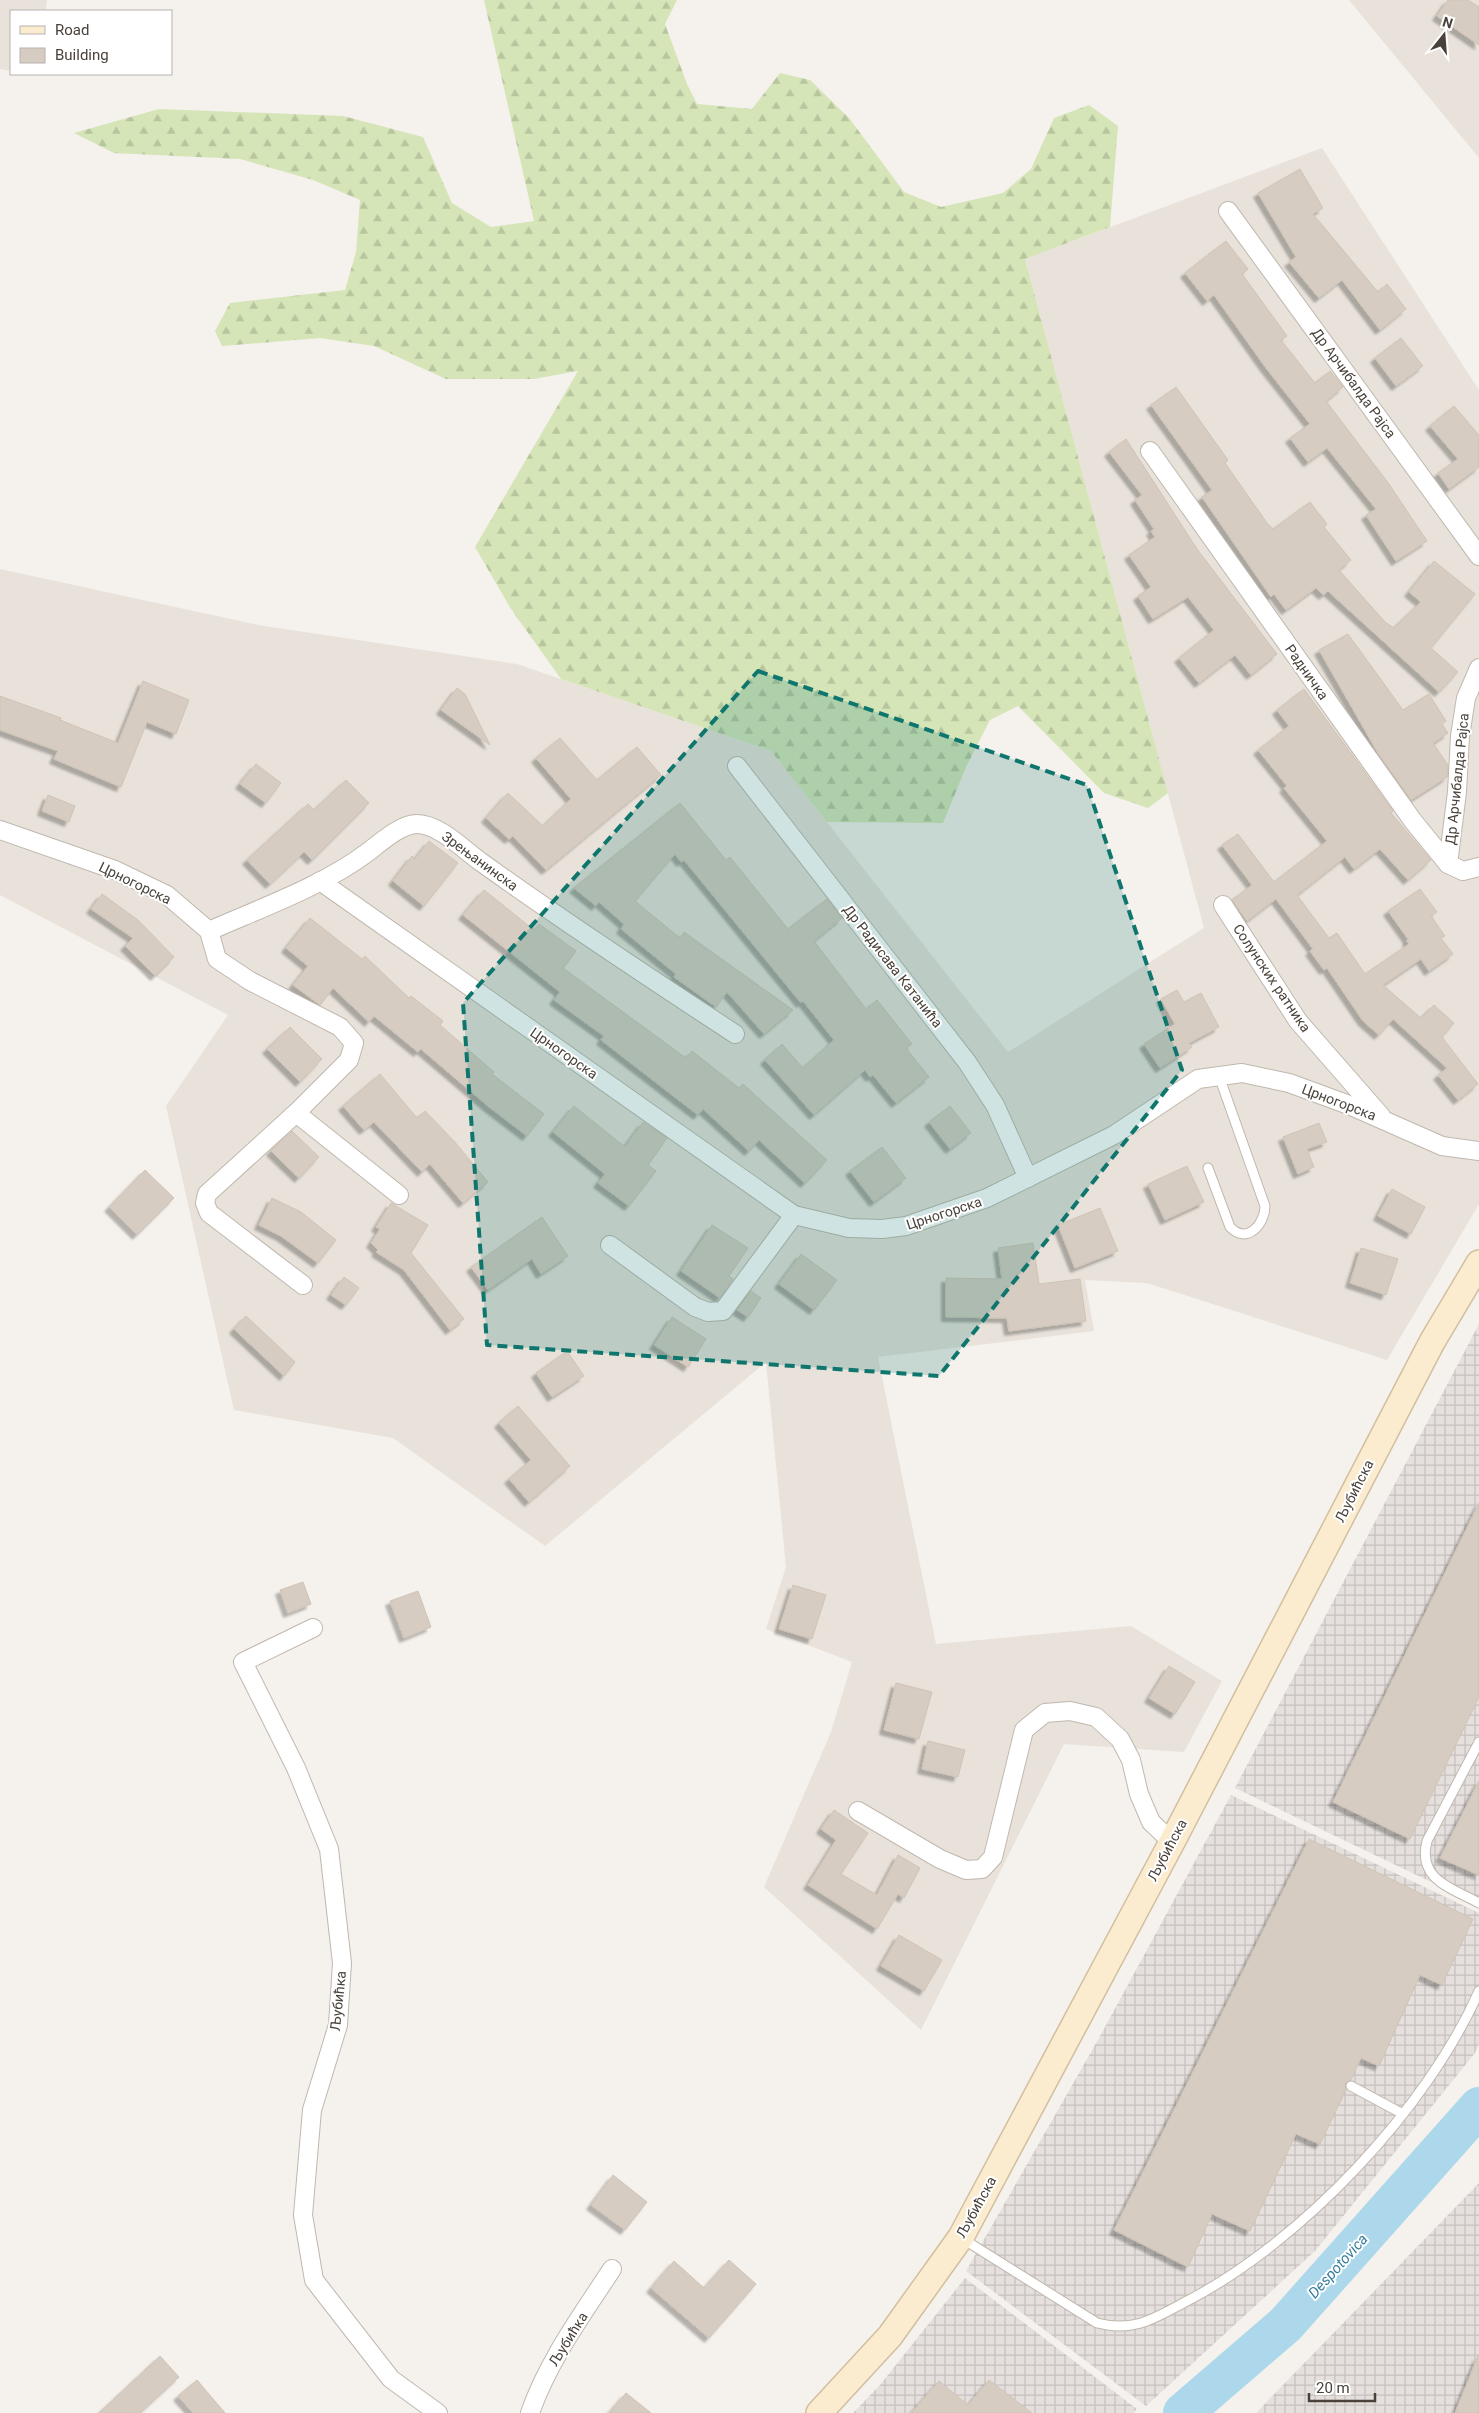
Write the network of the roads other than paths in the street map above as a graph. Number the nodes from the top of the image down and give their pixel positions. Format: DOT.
graph roads {
  1 [pos="1228,210"];
  2 [pos="1150,451"];
  3 [pos="1479,556"];
  4 [pos="1479,668"];
  5 [pos="737,766"];
  6 [pos="0,830"];
  7 [pos="1448,864"];
  8 [pos="1479,867"];
  9 [pos="320,881"];
  10 [pos="1223,906"];
  11 [pos="209,931"];
  12 [pos="735,1034"];
  13 [pos="1219,1076"];
  14 [pos="296,1114"];
  15 [pos="1382,1118"];
  16 [pos="1479,1151"];
  17 [pos="1208,1168"];
  18 [pos="1028,1178"];
  19 [pos="399,1195"];
  20 [pos="794,1215"];
  21 [pos="610,1246"];
  22 [pos="1479,1264"];
  23 [pos="303,1285"];
  24 [pos="313,1628"];
  25 [pos="1479,1742"];
  26 [pos="858,1811"];
  27 [pos="1172,1842"];
  28 [pos="1479,1903"];
  29 [pos="1479,1991"];
  30 [pos="1350,2086"];
  31 [pos="1403,2114"];
  32 [pos="961,2237"];
  33 [pos="612,2269"];
  34 [pos="438,2413"];
  35 [pos="530,2413"];
  36 [pos="819,2413"];
  1 -- 3 [label="street, Др Арчибалда Рајса"];
  2 -- 7 [label="street, Радничка"];
  4 -- 7 [label="street, Др Арчибалда Рајса"];
  5 -- 18 [label="street, Др Радисава Катанића"];
  6 -- 11 [label="street, Црногорска"];
  7 -- 8 [label="street"];
  9 -- 11 [label="street, Зрењанинска"];
  9 -- 12 [label="street, Зрењанинска"];
  9 -- 20 [label="street, Црногорска"];
  10 -- 15 [label="street, Солунских ратника"];
  11 -- 14 [label="street"];
  13 -- 15 [label="street, Црногорска"];
  13 -- 17 [label="lane"];
  13 -- 18 [label="street, Црногорска"];
  14 -- 19 [label="street"];
  14 -- 23 [label="street"];
  15 -- 16 [label="street, Црногорска"];
  18 -- 20 [label="street, Црногорска"];
  20 -- 21 [label="street"];
  22 -- 27 [label="street, Љубићска"];
  24 -- 34 [label="street, Љубићка"];
  25 -- 28 [label="lane"];
  26 -- 27 [label="street"];
  27 -- 32 [label="street, Љубићска"];
  29 -- 31 [label="lane"];
  30 -- 31 [label="lane"];
  31 -- 32 [label="lane"];
  32 -- 36 [label="street, Љубићска"];
  33 -- 35 [label="street, Љубићка"];
}
